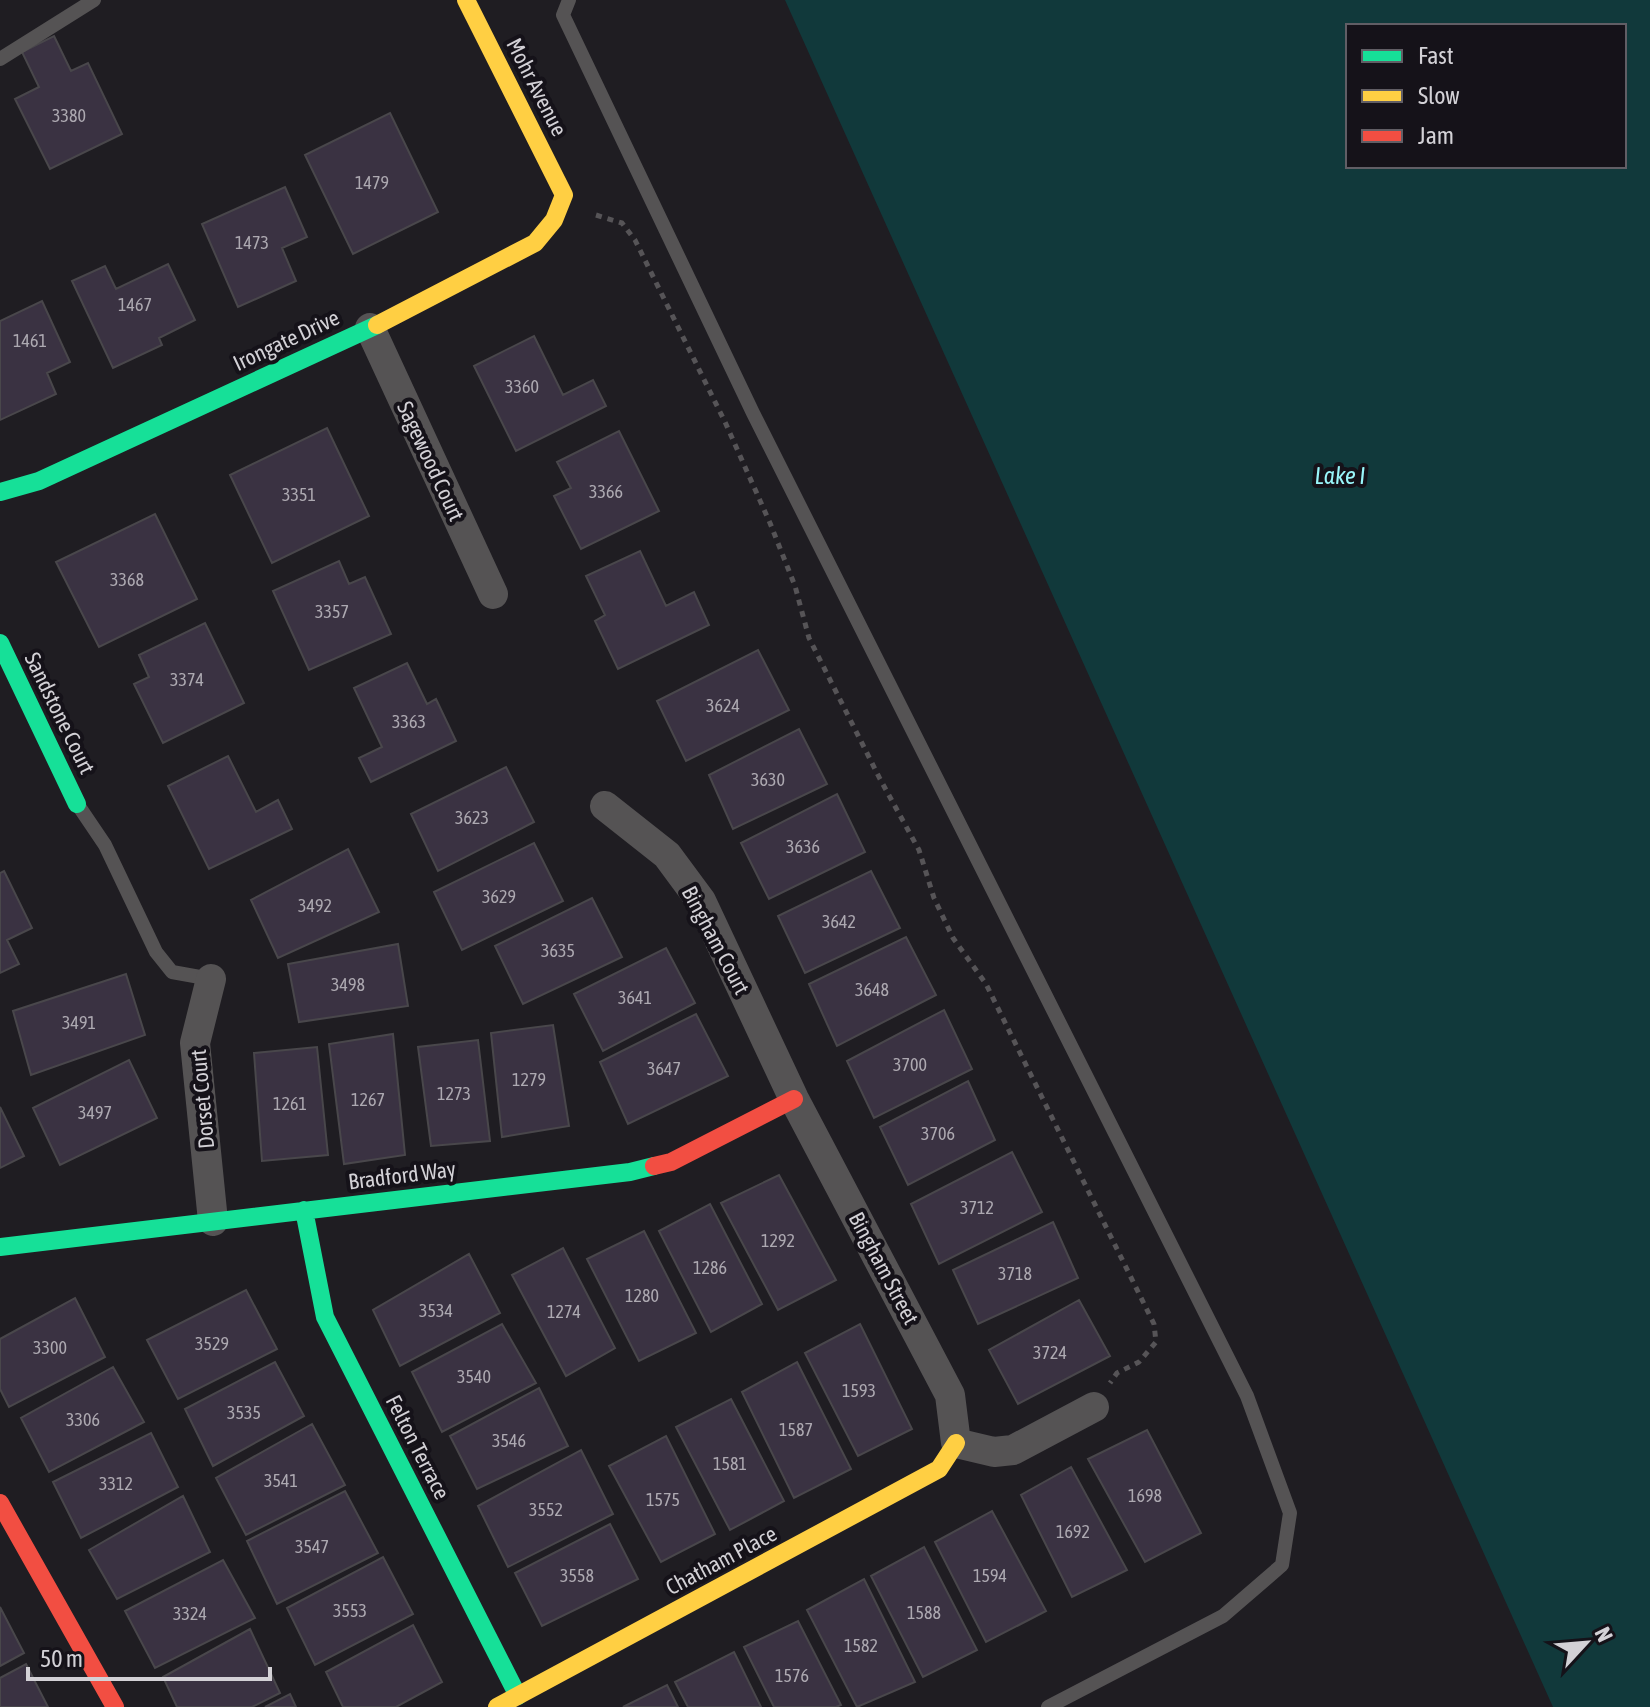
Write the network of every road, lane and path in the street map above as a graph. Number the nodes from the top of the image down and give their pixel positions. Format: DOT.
graph roads {
  1 [pos="94,0"];
  2 [pos="466,0"];
  3 [pos="569,0"];
  4 [pos="0,59"];
  5 [pos="562,199"];
  6 [pos="370,328"];
  7 [pos="0,492"];
  8 [pos="493,594"];
  9 [pos="0,643"];
  10 [pos="77,804"];
  11 [pos="605,806"];
  12 [pos="211,979"];
  13 [pos="794,1099"];
  14 [pos="304,1210"];
  15 [pos="213,1221"];
  16 [pos="0,1247"];
  17 [pos="1139,1362"];
  18 [pos="1094,1407"];
  19 [pos="956,1443"];
  20 [pos="0,1503"];
  21 [pos="518,1696"];
  22 [pos="115,1707"];
  23 [pos="497,1707"];
  24 [pos="1048,1707"];
  1 -- 4 [label="lane"];
  2 -- 5 [label="street, Mohr Avenue"];
  3 -- 24 [label="lane"];
  5 -- 6 [label="street, Irongate Drive"];
  5 -- 17 [label="path"];
  6 -- 7 [label="street, Irongate Drive"];
  6 -- 8 [label="street, Sagewood Court"];
  9 -- 10 [label="street, Sandstone Court"];
  10 -- 12 [label="lane"];
  11 -- 13 [label="street, Bingham Court"];
  12 -- 15 [label="street, Dorset Court"];
  13 -- 14 [label="street, Bradford Way"];
  13 -- 19 [label="street, Bingham Street"];
  14 -- 15 [label="street, Bradford Way"];
  14 -- 21 [label="street, Felton Terrace"];
  15 -- 16 [label="street, Bradford Way"];
  18 -- 19 [label="street"];
  19 -- 21 [label="street, Chatham Place"];
  20 -- 22 [label="street"];
  21 -- 23 [label="street, Chatham Place"];
}
